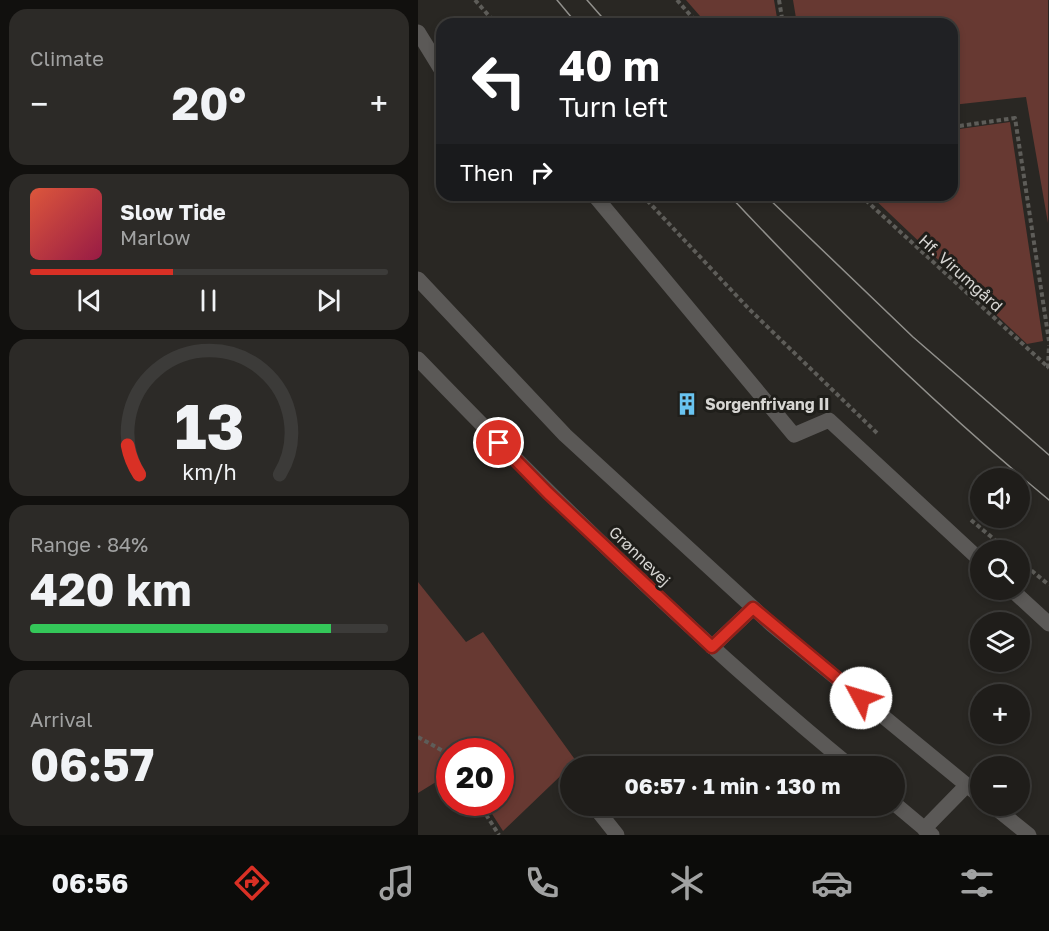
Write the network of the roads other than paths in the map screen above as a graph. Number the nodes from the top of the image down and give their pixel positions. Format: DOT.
graph roads {
  1 [pos="418,32"];
  2 [pos="436,60"];
  3 [pos="599,201"];
  4 [pos="420,285"];
  5 [pos="418,359"];
  6 [pos="970,551"];
  7 [pos="1023,600"];
  8 [pos="753,608"];
  9 [pos="1048,624"];
  10 [pos="712,647"];
  11 [pos="838,756"];
  12 [pos="967,785"];
  13 [pos="970,788"];
  14 [pos="905,812"];
  15 [pos="602,816"];
  16 [pos="1005,816"];
  17 [pos="928,832"];
  18 [pos="617,835"];
  19 [pos="1029,835"];
  1 -- 2 [label="street"];
  3 -- 6 [label="street"];
  4 -- 8 [label="street"];
  5 -- 10 [label="street, Grønnevej"];
  7 -- 9 [label="street"];
  8 -- 10 [label="street"];
  8 -- 12 [label="street"];
  10 -- 11 [label="street, Grønnevej"];
  12 -- 13 [label="street"];
  12 -- 17 [label="street"];
  14 -- 17 [label="street"];
  15 -- 18 [label="street"];
  16 -- 19 [label="street"];
}
